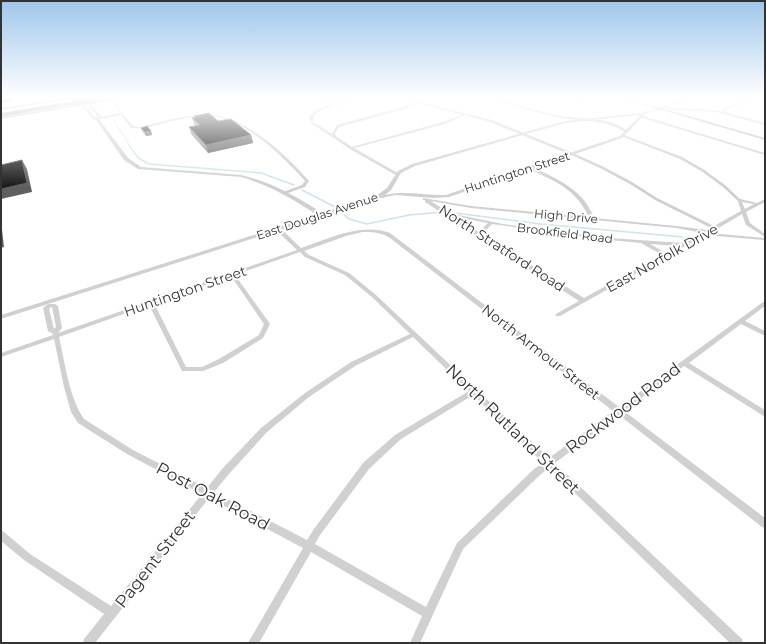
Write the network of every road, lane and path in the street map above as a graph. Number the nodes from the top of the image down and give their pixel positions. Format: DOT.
graph roads {
  1 [pos="104,127"];
  2 [pos="244,127"];
  3 [pos="318,127"];
  4 [pos="337,127"];
  5 [pos="429,127"];
  6 [pos="505,127"];
  7 [pos="546,127"];
  8 [pos="618,127"];
  9 [pos="631,127"];
  10 [pos="680,127"];
  11 [pos="722,127"];
  12 [pos="328,128"];
  13 [pos="322,130"];
  14 [pos="522,134"];
  15 [pos="624,134"];
  16 [pos="334,137"];
  17 [pos="765,139"];
  18 [pos="351,148"];
  19 [pos="572,154"];
  20 [pos="765,154"];
  21 [pos="530,168"];
  22 [pos="397,174"];
  23 [pos="284,193"];
  24 [pos="422,197"];
  25 [pos="378,198"];
  26 [pos="739,200"];
  27 [pos="765,200"];
  28 [pos="758,204"];
  29 [pos="744,212"];
  30 [pos="447,214"];
  31 [pos="321,215"];
  32 [pos="592,218"];
  33 [pos="491,223"];
  34 [pos="714,228"];
  35 [pos="278,229"];
  36 [pos="370,231"];
  37 [pos="706,233"];
  38 [pos="479,234"];
  39 [pos="765,236"];
  40 [pos="765,239"];
  41 [pos="642,242"];
  42 [pos="684,245"];
  43 [pos="300,250"];
  44 [pos="666,255"];
  45 [pos="232,274"];
  46 [pos="584,301"];
  47 [pos="49,303"];
  48 [pos="151,303"];
  49 [pos="765,303"];
  50 [pos="558,315"];
  51 [pos="1,317"];
  52 [pos="740,321"];
  53 [pos="56,333"];
  54 [pos="414,334"];
  55 [pos="765,334"];
  56 [pos="1,355"];
  57 [pos="684,362"];
  58 [pos="474,391"];
  59 [pos="618,411"];
  60 [pos="765,414"];
  61 [pos="549,463"];
  62 [pos="208,493"];
  63 [pos="765,524"];
  64 [pos="1,535"];
  65 [pos="309,546"];
  66 [pos="112,613"];
  67 [pos="429,614"];
  68 [pos="88,643"];
  69 [pos="253,643"];
  70 [pos="415,643"];
  71 [pos="738,643"];
  1 -- 23 [label="street"];
  2 -- 23 [label="street"];
  3 -- 13 [label="street"];
  4 -- 16 [label="street"];
  5 -- 18 [label="street"];
  6 -- 14 [label="street"];
  7 -- 14 [label="street"];
  8 -- 15 [label="street"];
  9 -- 15 [label="street, Huntington Street"];
  10 -- 20 [label="street"];
  11 -- 17 [label="main road"];
  12 -- 13 [label="street"];
  13 -- 16 [label="street"];
  14 -- 19 [label="street"];
  14 -- 22 [label="street"];
  15 -- 19 [label="street, Huntington Street"];
  15 -- 26 [label="street"];
  16 -- 18 [label="street"];
  18 -- 22 [label="street"];
  19 -- 21 [label="street, Huntington Street"];
  19 -- 34 [label="street"];
  21 -- 24 [label="street, Huntington Street"];
  21 -- 32 [label="street"];
  22 -- 25 [label="street, East Douglas Avenue"];
  23 -- 31 [label="street"];
  24 -- 25 [label="street, Huntington Street"];
  24 -- 30 [label="street, North Stratford Road"];
  24 -- 32 [label="street, High Drive"];
  25 -- 31 [label="street, East Douglas Avenue"];
  26 -- 28 [label="street"];
  26 -- 29 [label="street"];
  27 -- 28 [label="street, East Norfolk Drive"];
  28 -- 29 [label="street, East Norfolk Drive"];
  29 -- 34 [label="street, East Norfolk Drive"];
  29 -- 39 [label="street"];
  30 -- 33 [label="street, Brookfield Road"];
  30 -- 38 [label="street, North Stratford Road"];
  31 -- 35 [label="street, East Douglas Avenue"];
  32 -- 37 [label="street, High Drive"];
  33 -- 38 [label="street"];
  33 -- 41 [label="street, Brookfield Road"];
  34 -- 37 [label="street, East Norfolk Drive"];
  35 -- 43 [label="street, North Rutland Street"];
  35 -- 47 [label="street, East Douglas Avenue"];
  36 -- 43 [label="street, Huntington Street"];
  36 -- 59 [label="street, North Armour Street"];
  37 -- 40 [label="street, High Drive"];
  37 -- 42 [label="street, East Norfolk Drive"];
  38 -- 46 [label="street, North Stratford Road"];
  41 -- 42 [label="street, Brookfield Road"];
  41 -- 44 [label="street"];
  42 -- 44 [label="street, East Norfolk Drive"];
  43 -- 45 [label="street, Huntington Street"];
  43 -- 54 [label="street, North Rutland Street"];
  44 -- 46 [label="street, East Norfolk Drive"];
  45 -- 48 [label="street, Huntington Street"];
  45 -- 48 [label="street"];
  46 -- 50 [label="street, East Norfolk Drive"];
  47 -- 51 [label="street, East Douglas Avenue"];
  47 -- 53 [label="street, Post Oak Road"];
  48 -- 53 [label="street, Huntington Street"];
  49 -- 52 [label="street, Rockwood Road"];
  52 -- 55 [label="street"];
  52 -- 57 [label="street, Rockwood Road"];
  53 -- 56 [label="street, Huntington Street"];
  53 -- 62 [label="street, Post Oak Road"];
  54 -- 58 [label="street, North Rutland Street"];
  54 -- 62 [label="street, Pagent Street"];
  57 -- 59 [label="street, Rockwood Road"];
  57 -- 60 [label="street"];
  58 -- 61 [label="street, North Rutland Street"];
  58 -- 65 [label="street"];
  59 -- 61 [label="street, Rockwood Road"];
  59 -- 63 [label="street, North Armour Street"];
  61 -- 67 [label="street, Rockwood Road"];
  61 -- 71 [label="street, North Rutland Street"];
  62 -- 65 [label="street, Post Oak Road"];
  62 -- 66 [label="street, Pagent Street"];
  64 -- 66 [label="street"];
  65 -- 67 [label="street, Post Oak Road"];
  65 -- 69 [label="street"];
  66 -- 68 [label="street, Pagent Street"];
  67 -- 70 [label="street, Rockwood Road"];
}
